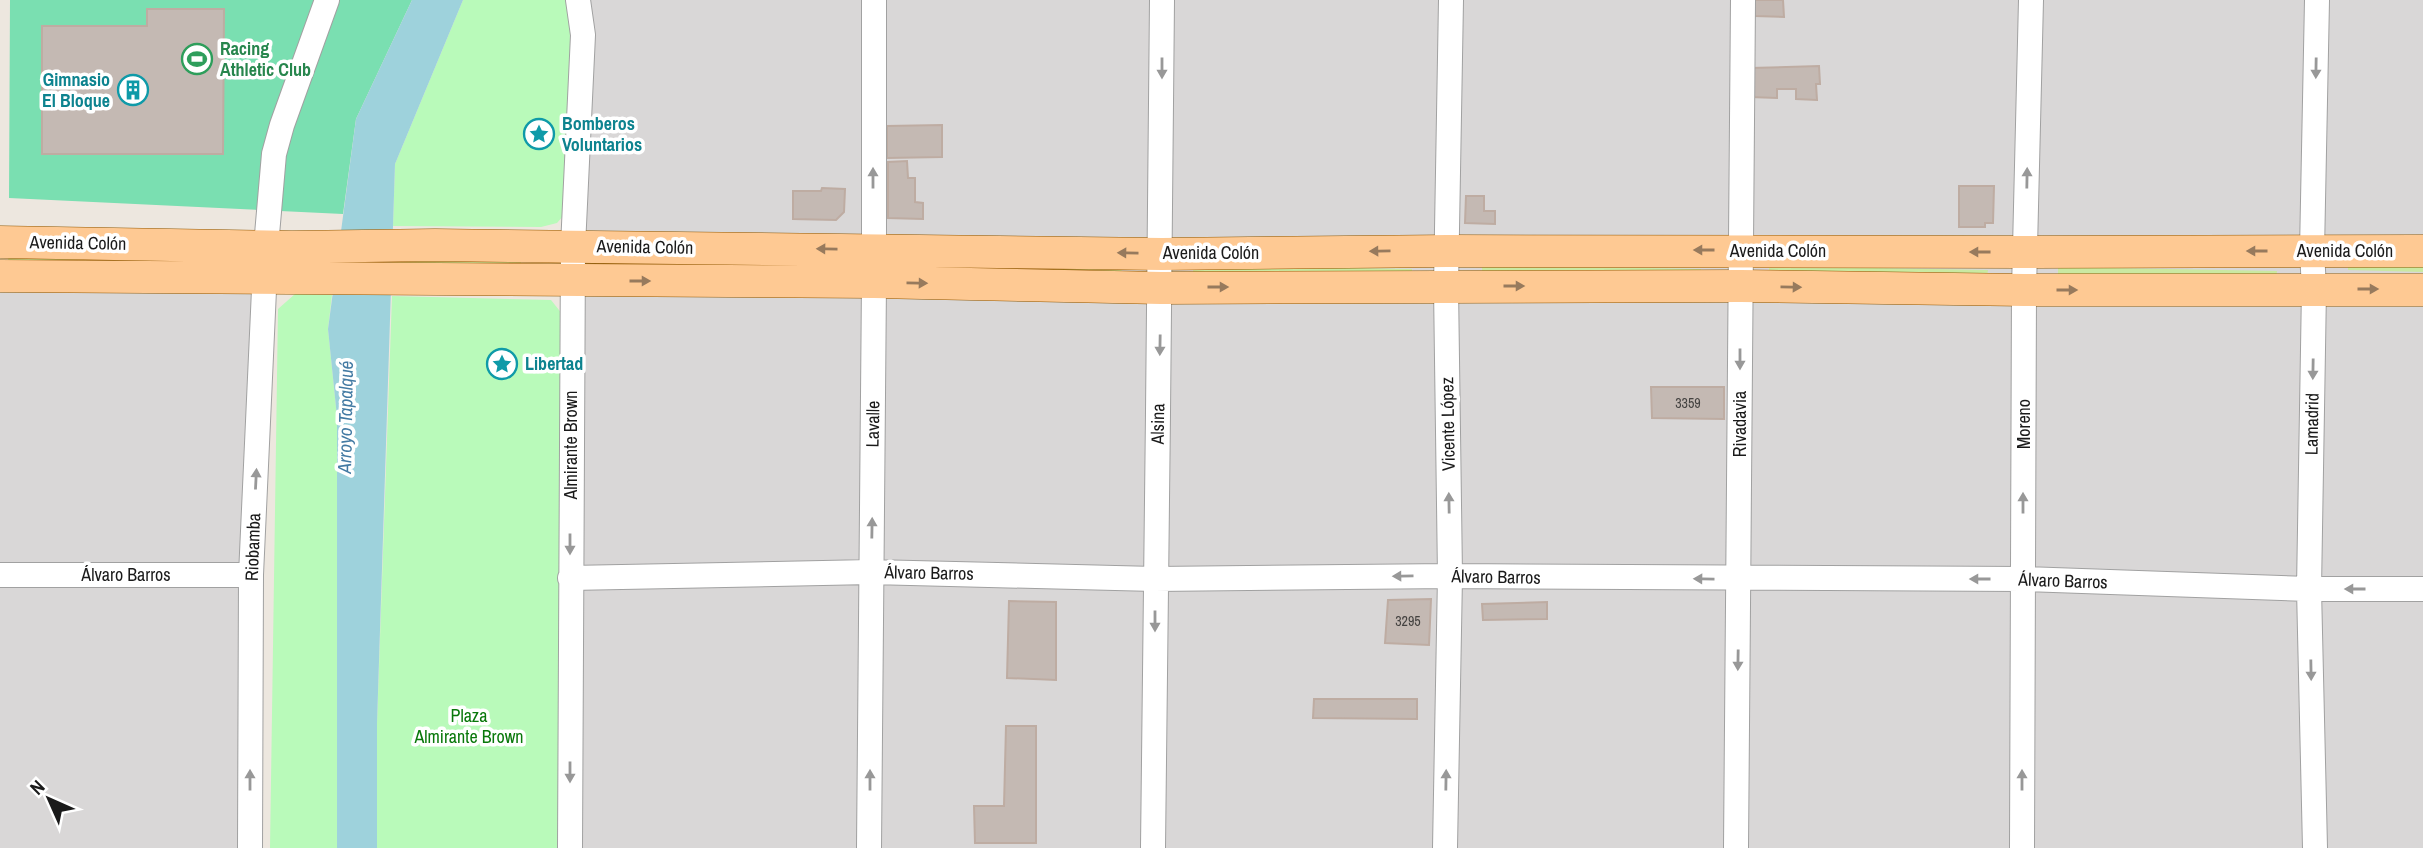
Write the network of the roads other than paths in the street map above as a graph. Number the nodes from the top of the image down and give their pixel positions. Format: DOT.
graph roads {
  1 [pos="578,0"];
  2 [pos="589,0"];
  3 [pos="874,0"];
  4 [pos="1162,0"];
  5 [pos="1451,0"];
  6 [pos="1743,0"];
  7 [pos="2031,0"];
  8 [pos="2317,0"];
  9 [pos="320,3"];
  10 [pos="583,35"];
  11 [pos="0,242"];
  12 [pos="266,246"];
  13 [pos="573,246"];
  14 [pos="873,249"];
  15 [pos="1741,250"];
  16 [pos="1448,251"];
  17 [pos="2312,251"];
  18 [pos="2423,251"];
  19 [pos="2026,252"];
  20 [pos="1161,254"];
  21 [pos="286,267"];
  22 [pos="0,276"];
  23 [pos="572,280"];
  24 [pos="874,282"];
  25 [pos="1446,286"];
  26 [pos="1741,286"];
  27 [pos="1161,288"];
  28 [pos="2314,289"];
  29 [pos="2024,290"];
  30 [pos="2423,290"];
  31 [pos="872,572"];
  32 [pos="0,575"];
  33 [pos="251,575"];
  34 [pos="1450,576"];
  35 [pos="570,578"];
  36 [pos="1155,579"];
  37 [pos="1740,579"];
  38 [pos="2023,579"];
  39 [pos="2309,589"];
  40 [pos="2423,589"];
  41 [pos="250,848"];
  42 [pos="569,848"];
  43 [pos="869,848"];
  44 [pos="1153,848"];
  45 [pos="1445,848"];
  46 [pos="1736,848"];
  47 [pos="2021,848"];
  48 [pos="2315,848"];
  1 -- 10 [label="street, Almirante Brown"];
  2 -- 10 [label="street"];
  14 -- 3 [label="street, Lavalle, one-way"];
  4 -- 20 [label="street, Alsina, one-way"];
  5 -- 16 [label="street, Vicente López"];
  6 -- 15 [label="street, Rivadavia"];
  19 -- 7 [label="street, Moreno, one-way"];
  8 -- 17 [label="street, Lamadrid, one-way"];
  9 -- 12 [label="street"];
  10 -- 13 [label="street, Almirante Brown"];
  11 -- 12 [label="main road, Avenida Colón"];
  12 -- 21 [label="main road, Avenida Colón"];
  14 -- 13 [label="main road, Avenida Colón, one-way"];
  13 -- 21 [label="main road, Avenida Colón"];
  13 -- 23 [label="street, Almirante Brown"];
  20 -- 14 [label="main road, Avenida Colón, one-way"];
  14 -- 24 [label="street, Lavalle"];
  15 -- 16 [label="main road, Avenida Colón, one-way"];
  19 -- 15 [label="main road, Avenida Colón, one-way"];
  15 -- 26 [label="street, Rivadavia"];
  16 -- 20 [label="main road, Avenida Colón, one-way"];
  16 -- 25 [label="street, Vicente López"];
  17 -- 18 [label="main road, Avenida Colón"];
  17 -- 19 [label="main road, Avenida Colón, one-way"];
  17 -- 28 [label="street, Lamadrid"];
  19 -- 29 [label="street, Moreno"];
  20 -- 27 [label="street, Alsina"];
  21 -- 22 [label="main road, Avenida Colón"];
  21 -- 23 [label="main road, Avenida Colón"];
  33 -- 21 [label="street, Riobamba, one-way"];
  23 -- 24 [label="main road, Avenida Colón, one-way"];
  23 -- 35 [label="street, Almirante Brown, one-way"];
  24 -- 27 [label="main road, Avenida Colón, one-way"];
  31 -- 24 [label="street, Lavalle, one-way"];
  25 -- 26 [label="main road, Avenida Colón, one-way"];
  27 -- 25 [label="main road, Avenida Colón, one-way"];
  34 -- 25 [label="street, Vicente López, one-way"];
  26 -- 29 [label="main road, Avenida Colón, one-way"];
  26 -- 37 [label="street, Rivadavia, one-way"];
  27 -- 36 [label="street, Alsina, one-way"];
  29 -- 28 [label="main road, Avenida Colón, one-way"];
  28 -- 30 [label="main road, Avenida Colón, one-way"];
  28 -- 39 [label="street, Lamadrid, one-way"];
  38 -- 29 [label="street, Moreno, one-way"];
  31 -- 35 [label="street, Álvaro Barros"];
  31 -- 36 [label="street, Álvaro Barros"];
  43 -- 31 [label="street, Lavalle, one-way"];
  32 -- 33 [label="street, Álvaro Barros"];
  41 -- 33 [label="street, Riobamba, one-way"];
  34 -- 36 [label="street, Álvaro Barros, one-way"];
  37 -- 34 [label="street, Álvaro Barros, one-way"];
  45 -- 34 [label="street, Vicente López, one-way"];
  35 -- 42 [label="street, Almirante Brown, one-way"];
  36 -- 44 [label="street, Alsina, one-way"];
  38 -- 37 [label="street, Álvaro Barros, one-way"];
  37 -- 46 [label="street, Rivadavia, one-way"];
  38 -- 39 [label="street, Álvaro Barros"];
  47 -- 38 [label="street, Moreno, one-way"];
  40 -- 39 [label="street, Álvaro Barros, one-way"];
  39 -- 48 [label="street, Lamadrid, one-way"];
}
